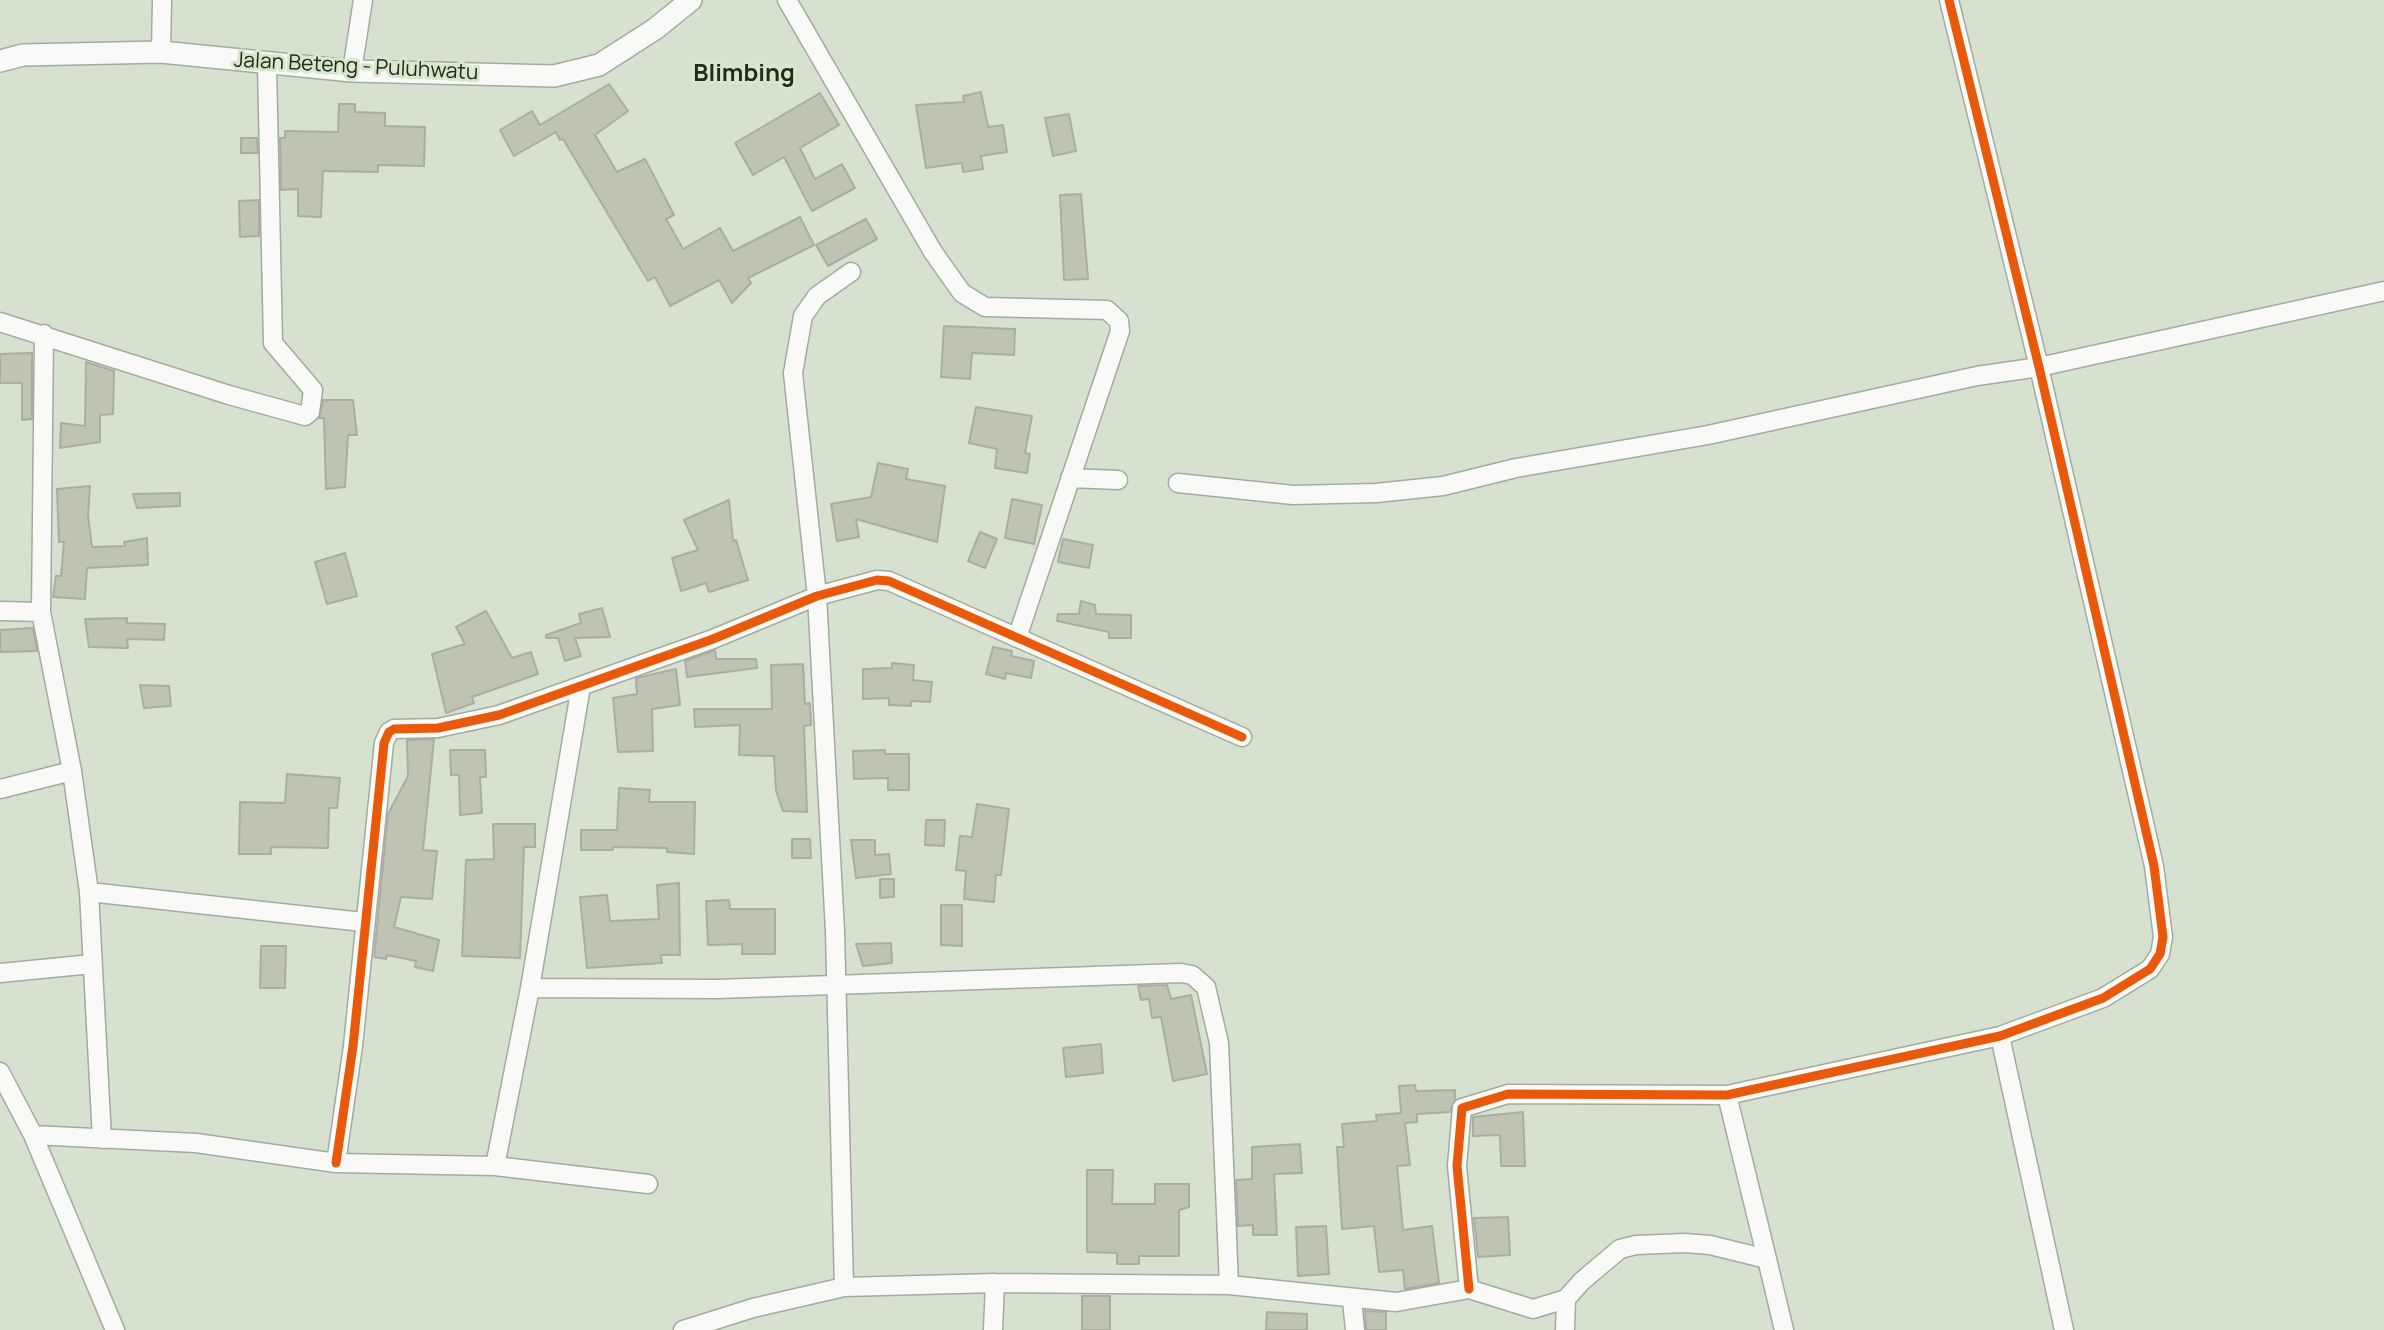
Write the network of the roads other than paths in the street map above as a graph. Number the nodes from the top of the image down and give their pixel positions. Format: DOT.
graph roads {
  1 [pos="162,0"];
  2 [pos="363,0"];
  3 [pos="691,0"];
  4 [pos="787,0"];
  5 [pos="1949,0"];
  6 [pos="161,52"];
  7 [pos="0,61"];
  8 [pos="267,64"];
  9 [pos="352,71"];
  10 [pos="851,272"];
  11 [pos="2384,291"];
  12 [pos="0,322"];
  13 [pos="44,334"];
  14 [pos="2039,367"];
  15 [pos="1070,478"];
  16 [pos="1118,480"];
  17 [pos="1178,483"];
  18 [pos="817,596"];
  19 [pos="0,611"];
  20 [pos="41,612"];
  21 [pos="1017,638"];
  22 [pos="581,686"];
  23 [pos="1242,737"];
  24 [pos="72,771"];
  25 [pos="0,789"];
  26 [pos="89,892"];
  27 [pos="363,922"];
  28 [pos="92,964"];
  29 [pos="0,973"];
  30 [pos="836,986"];
  31 [pos="530,988"];
  32 [pos="2000,1036"];
  33 [pos="0,1072"];
  34 [pos="1727,1094"];
  35 [pos="33,1135"];
  36 [pos="102,1139"];
  37 [pos="336,1163"];
  38 [pos="495,1166"];
  39 [pos="648,1184"];
  40 [pos="1768,1259"];
  41 [pos="995,1283"];
  42 [pos="1229,1285"];
  43 [pos="844,1287"];
  44 [pos="1469,1289"];
  45 [pos="1566,1299"];
  46 [pos="1352,1300"];
  47 [pos="115,1330"];
  48 [pos="683,1330"];
  49 [pos="993,1330"];
  50 [pos="1354,1330"];
  51 [pos="1565,1330"];
  52 [pos="1784,1330"];
  53 [pos="2064,1330"];
  1 -- 6 [label="street"];
  2 -- 9 [label="street"];
  3 -- 9 [label="street, Jalan Beteng - Puluhwatu"];
  4 -- 15 [label="street"];
  5 -- 14 [label="street"];
  6 -- 7 [label="street, Jalan Beteng - Puluhwatu"];
  6 -- 8 [label="street, Jalan Beteng - Puluhwatu"];
  8 -- 9 [label="street, Jalan Beteng - Puluhwatu"];
  8 -- 13 [label="street"];
  10 -- 18 [label="street"];
  11 -- 14 [label="street"];
  12 -- 13 [label="street"];
  13 -- 20 [label="street"];
  14 -- 17 [label="street"];
  14 -- 32 [label="street"];
  15 -- 16 [label="street"];
  15 -- 21 [label="street"];
  18 -- 21 [label="street"];
  18 -- 22 [label="street"];
  18 -- 30 [label="street"];
  19 -- 20 [label="street"];
  20 -- 24 [label="street"];
  21 -- 23 [label="street"];
  22 -- 27 [label="street"];
  22 -- 31 [label="street"];
  24 -- 25 [label="street"];
  24 -- 26 [label="street"];
  26 -- 27 [label="street"];
  26 -- 28 [label="street"];
  27 -- 37 [label="street"];
  28 -- 29 [label="street"];
  28 -- 36 [label="street"];
  30 -- 31 [label="street"];
  30 -- 42 [label="street"];
  30 -- 43 [label="street"];
  31 -- 38 [label="street"];
  32 -- 34 [label="street"];
  32 -- 53 [label="street"];
  33 -- 35 [label="street"];
  34 -- 40 [label="street"];
  34 -- 44 [label="street"];
  35 -- 36 [label="street"];
  35 -- 47 [label="street"];
  36 -- 37 [label="street"];
  37 -- 38 [label="street"];
  38 -- 39 [label="street"];
  40 -- 45 [label="street"];
  40 -- 52 [label="street"];
  41 -- 42 [label="street"];
  41 -- 43 [label="street"];
  41 -- 49 [label="street"];
  42 -- 46 [label="street"];
  43 -- 48 [label="street"];
  44 -- 45 [label="street"];
  44 -- 46 [label="street"];
  45 -- 51 [label="street"];
  46 -- 50 [label="street"];
}
